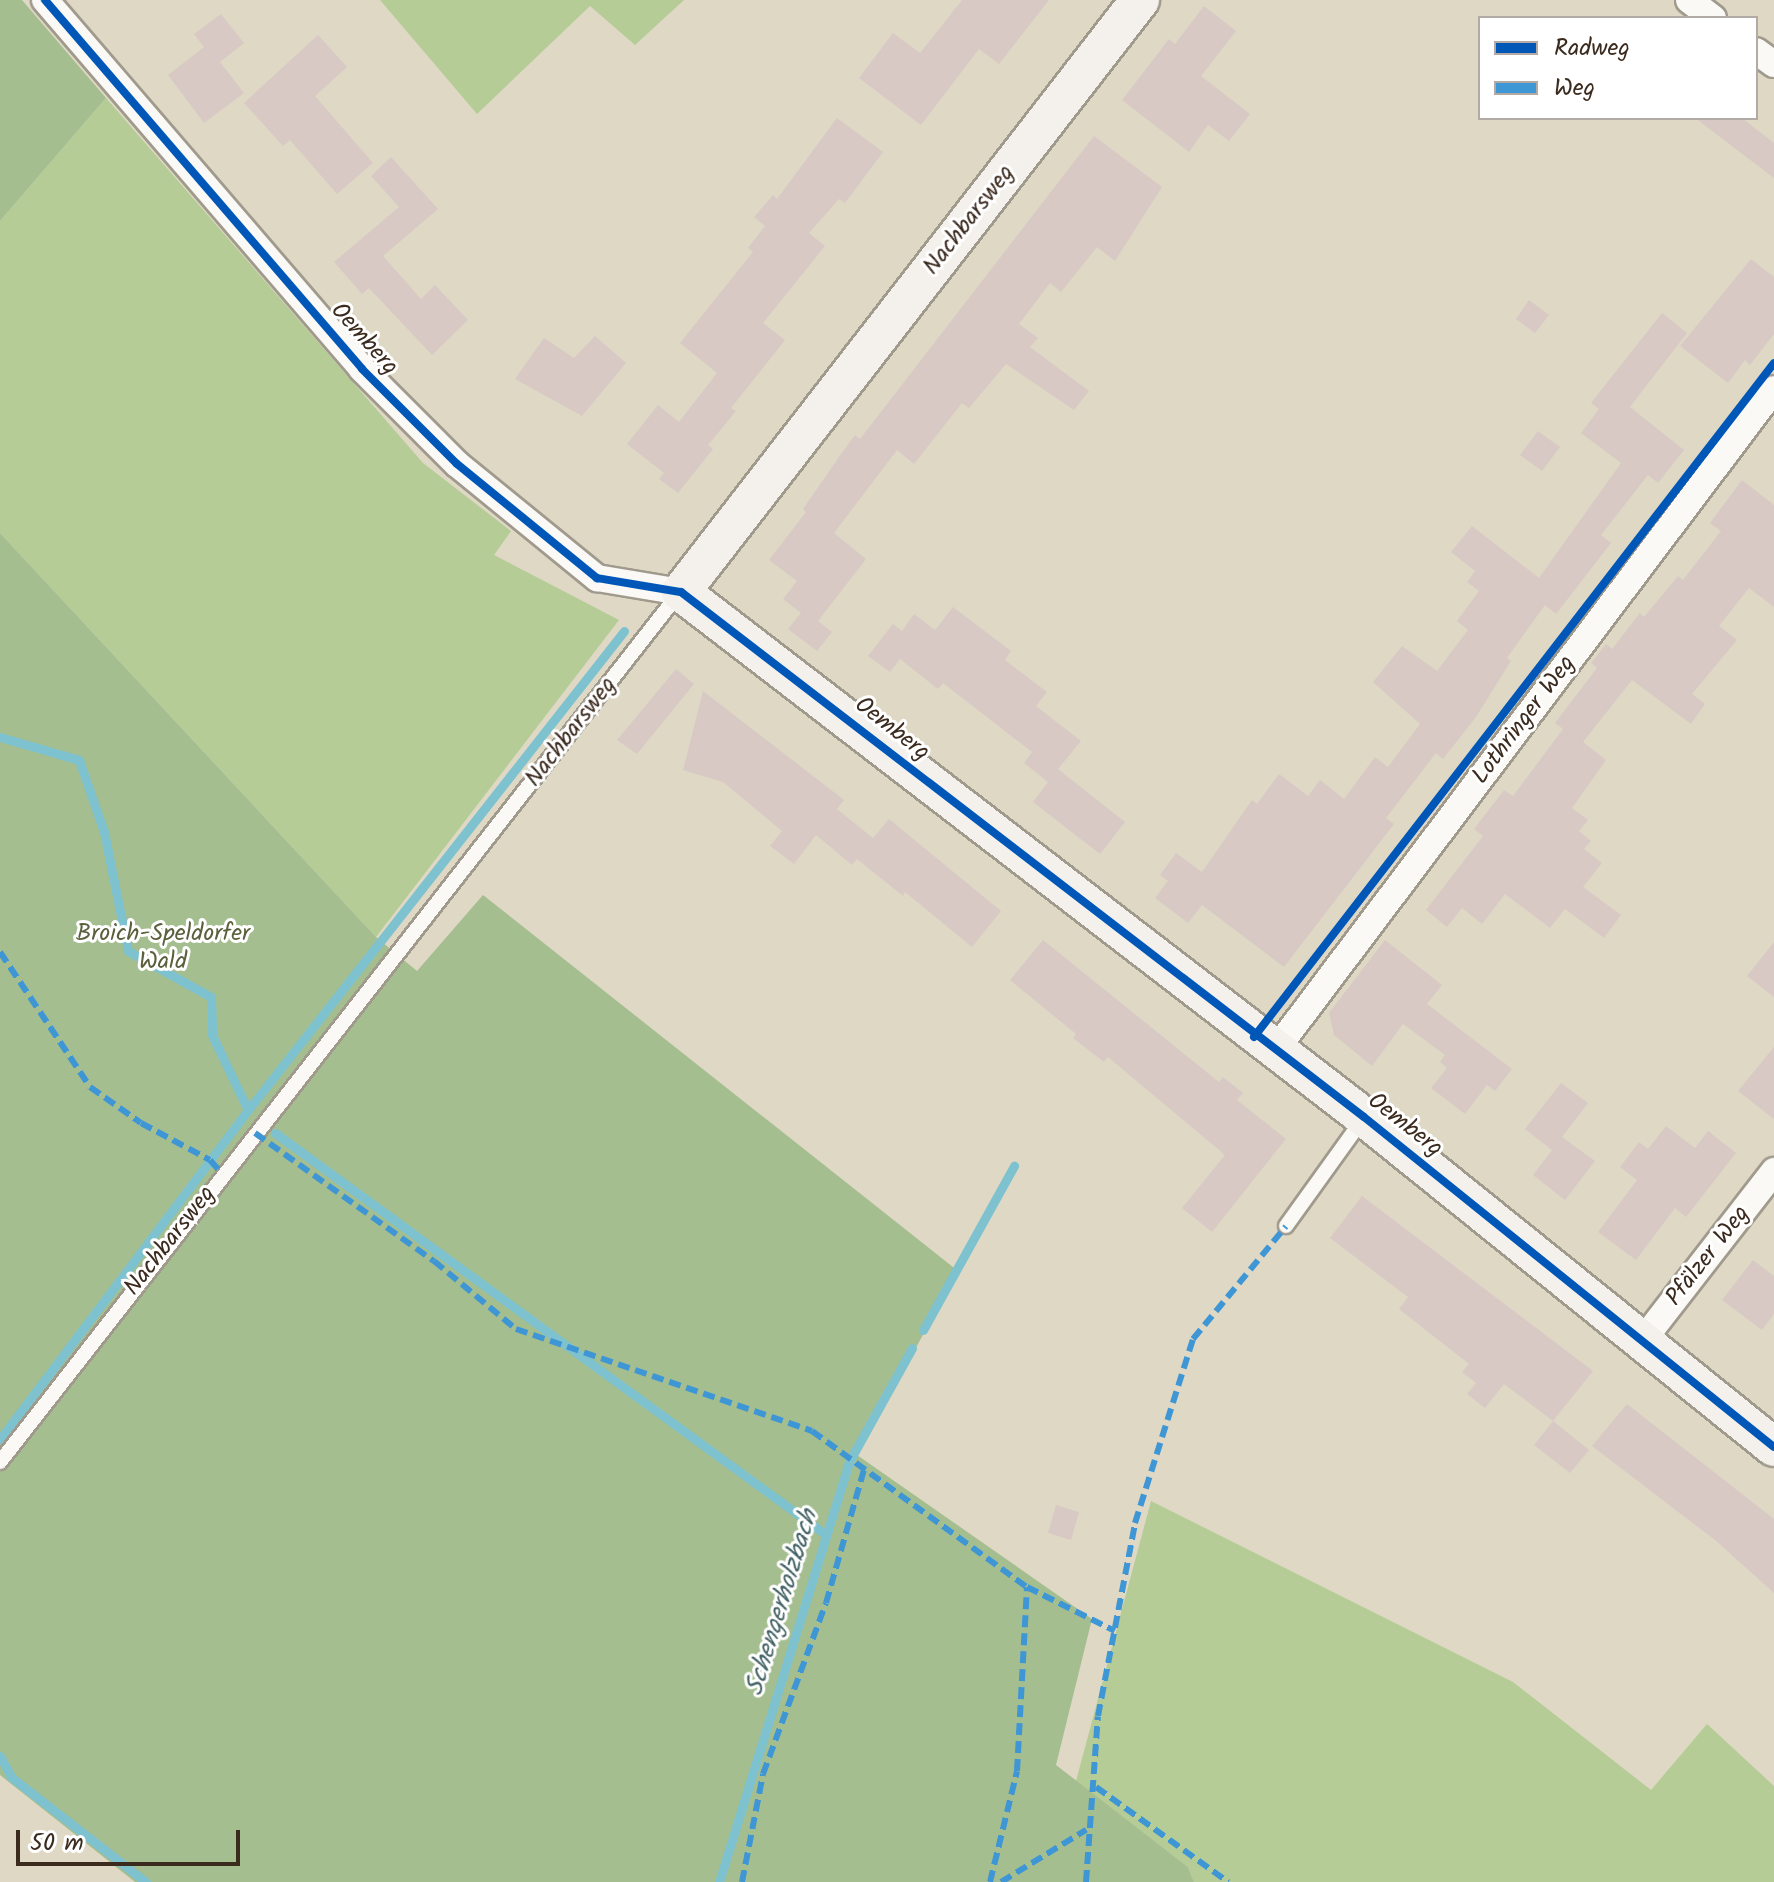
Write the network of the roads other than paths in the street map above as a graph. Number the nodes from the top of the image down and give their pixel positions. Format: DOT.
graph roads {
  1 [pos="45,0"];
  2 [pos="1140,0"];
  3 [pos="1689,0"];
  4 [pos="1710,16"];
  5 [pos="1774,389"];
  6 [pos="681,592"];
  7 [pos="1274,1052"];
  8 [pos="1364,1117"];
  9 [pos="1774,1171"];
  10 [pos="1286,1226"];
  11 [pos="1643,1340"];
  12 [pos="1774,1447"];
  13 [pos="0,1462"];
  1 -- 6 [label="street, Oemberg"];
  2 -- 6 [label="street, Nachbarsweg"];
  3 -- 4 [label="street"];
  5 -- 7 [label="street, Lothringer Weg"];
  6 -- 7 [label="street, Oemberg"];
  6 -- 13 [label="lane, Nachbarsweg"];
  7 -- 8 [label="street, Oemberg"];
  8 -- 10 [label="lane"];
  8 -- 11 [label="street, Oemberg"];
  9 -- 11 [label="street, Pfälzer Weg"];
  11 -- 12 [label="street, Oemberg"];
}
